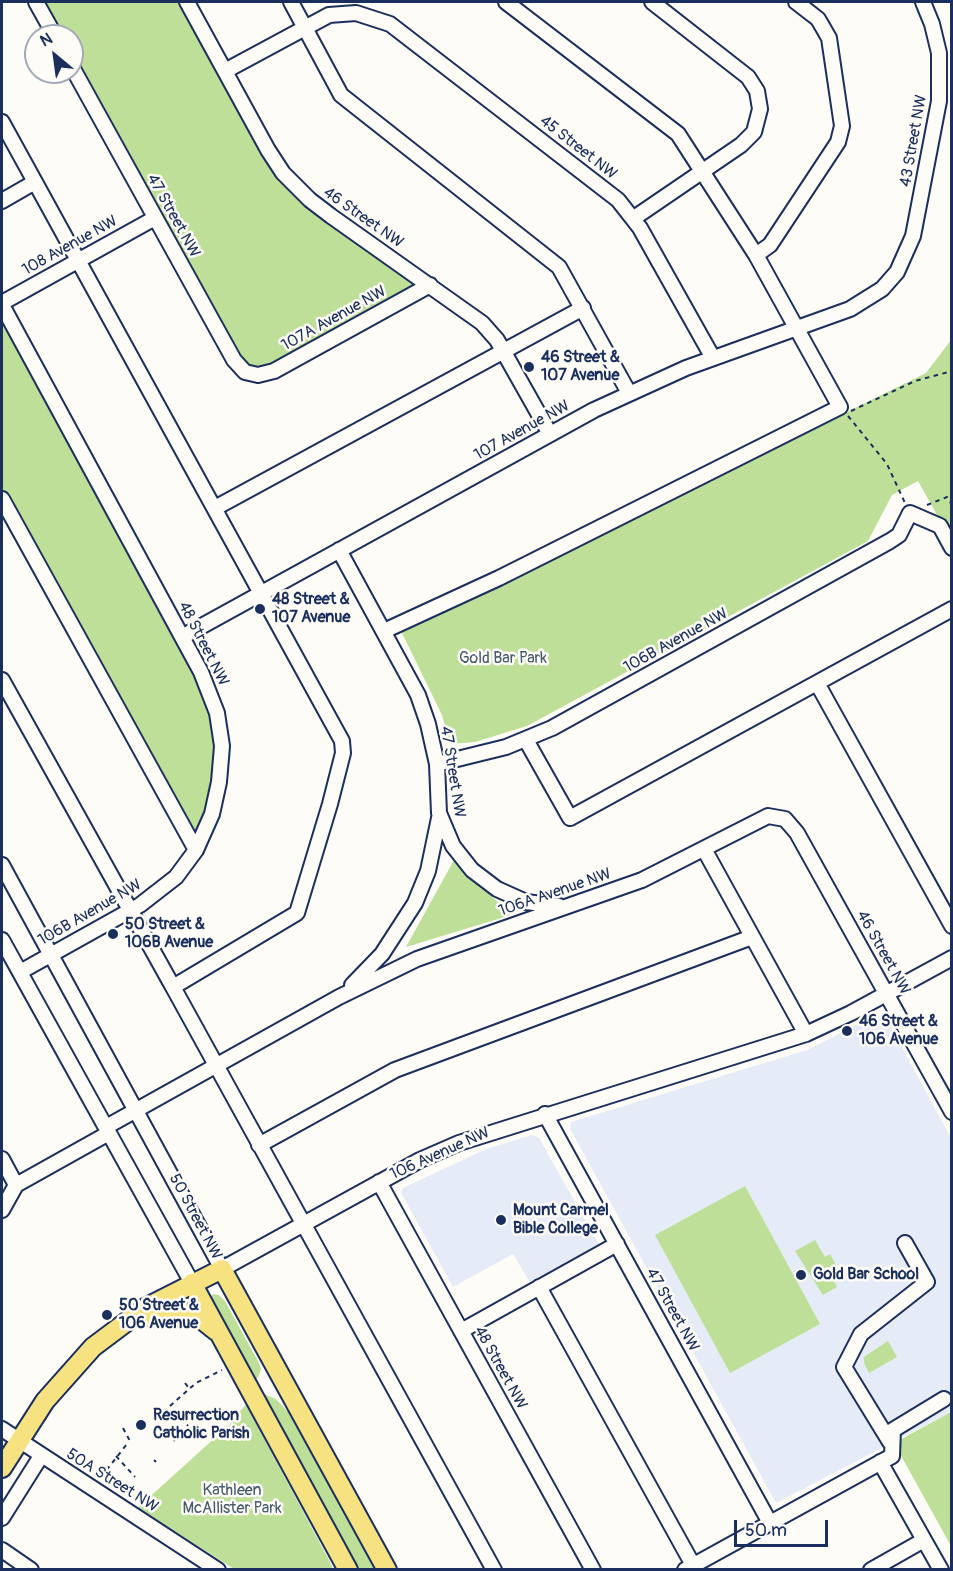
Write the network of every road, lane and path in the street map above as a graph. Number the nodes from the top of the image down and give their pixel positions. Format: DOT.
graph roads {
  1 [pos="36,2"];
  2 [pos="187,2"];
  3 [pos="291,2"];
  4 [pos="506,2"];
  5 [pos="652,2"];
  6 [pos="796,2"];
  7 [pos="922,2"];
  8 [pos="48,24"];
  9 [pos="305,27"];
  10 [pos="225,71"];
  11 [pos="81,84"];
  12 [pos="2,122"];
  13 [pos="703,171"];
  14 [pos="35,182"];
  15 [pos="2,201"];
  16 [pos="155,218"];
  17 [pos="634,218"];
  18 [pos="756,255"];
  19 [pos="78,260"];
  20 [pos="889,281"];
  21 [pos="430,285"];
  22 [pos="2,304"];
  23 [pos="583,308"];
  24 [pos="796,328"];
  25 [pos="504,352"];
  26 [pos="713,358"];
  27 [pos="951,371"];
  28 [pos="252,375"];
  29 [pos="629,393"];
  30 [pos="550,434"];
  31 [pos="2,499"];
  32 [pos="951,505"];
  33 [pos="215,508"];
  34 [pos="910,513"];
  35 [pos="951,548"];
  36 [pos="339,550"];
  37 [pos="261,593"];
  38 [pos="951,609"];
  39 [pos="384,631"];
  40 [pos="182,637"];
  41 [pos="2,680"];
  42 [pos="817,683"];
  43 [pos="526,740"];
  44 [pos="437,764"];
  45 [pos="440,813"];
  46 [pos="779,816"];
  47 [pos="704,849"];
  48 [pos="196,850"];
  49 [pos="2,865"];
  50 [pos="567,907"];
  51 [pos="130,911"];
  52 [pos="951,926"];
  53 [pos="752,937"];
  54 [pos="2,940"];
  55 [pos="51,954"];
  56 [pos="951,958"];
  57 [pos="20,972"];
  58 [pos="173,987"];
  59 [pos="887,993"];
  60 [pos="339,997"];
  61 [pos="806,1034"];
  62 [pos="216,1066"];
  63 [pos="137,1110"];
  64 [pos="951,1112"];
  65 [pos="545,1114"];
  66 [pos="107,1130"];
  67 [pos="259,1145"];
  68 [pos="2,1158"];
  69 [pos="379,1182"];
  70 [pos="16,1185"];
  71 [pos="2,1210"];
  72 [pos="302,1225"];
  73 [pos="905,1243"];
  74 [pos="617,1245"];
  75 [pos="222,1269"];
  76 [pos="192,1283"];
  77 [pos="539,1287"];
  78 [pos="124,1323"];
  79 [pos="461,1331"];
  80 [pos="222,1336"];
  81 [pos="225,1368"];
  82 [pos="185,1383"];
  83 [pos="189,1388"];
  84 [pos="944,1399"];
  85 [pos="168,1406"];
  86 [pos="181,1418"];
  87 [pos="188,1426"];
  88 [pos="123,1428"];
  89 [pos="2,1429"];
  90 [pos="166,1431"];
  91 [pos="19,1441"];
  92 [pos="175,1441"];
  93 [pos="887,1453"];
  94 [pos="41,1456"];
  95 [pos="116,1456"];
  96 [pos="2,1468"];
  97 [pos="101,1477"];
  98 [pos="135,1477"];
  99 [pos="2,1518"];
  100 [pos="770,1523"];
  101 [pos="924,1540"];
  102 [pos="2,1550"];
  103 [pos="339,1561"];
  104 [pos="689,1568"];
  105 [pos="31,1569"];
  106 [pos="218,1569"];
  107 [pos="348,1569"];
  108 [pos="387,1569"];
  109 [pos="494,1569"];
  110 [pos="593,1569"];
  111 [pos="871,1569"];
  112 [pos="941,1569"];
  1 -- 8 [label="street"];
  2 -- 10 [label="street, 46 Street NW"];
  3 -- 9 [label="street"];
  4 -- 13 [label="street"];
  5 -- 13 [label="street"];
  6 -- 18 [label="street"];
  7 -- 20 [label="street, 43 Street NW"];
  9 -- 10 [label="street"];
  9 -- 17 [label="street, 45 Street NW"];
  9 -- 23 [label="street"];
  10 -- 21 [label="street, 46 Street NW"];
  11 -- 16 [label="street, 47 Street NW"];
  12 -- 14 [label="street"];
  13 -- 17 [label="street"];
  13 -- 18 [label="street"];
  14 -- 15 [label="street"];
  14 -- 19 [label="street"];
  16 -- 19 [label="street, 108 Avenue NW"];
  16 -- 28 [label="street, 47 Street NW"];
  17 -- 26 [label="street, 45 Street NW"];
  18 -- 24 [label="street"];
  19 -- 22 [label="street, 108 Avenue NW"];
  19 -- 33 [label="street"];
  20 -- 24 [label="street, 107 Avenue NW"];
  21 -- 25 [label="street, 46 Street NW"];
  21 -- 28 [label="street, 107A Avenue NW"];
  22 -- 40 [label="street, 48 Street NW"];
  23 -- 25 [label="street"];
  23 -- 29 [label="street"];
  24 -- 26 [label="street, 107 Avenue NW"];
  24 -- 39 [label="street"];
  25 -- 30 [label="street, 46 Street NW"];
  25 -- 33 [label="street"];
  26 -- 29 [label="street, 107 Avenue NW"];
  27 -- 34 [label="path"];
  29 -- 30 [label="street, 107 Avenue NW"];
  30 -- 36 [label="street, 107 Avenue NW"];
  31 -- 48 [label="street"];
  32 -- 34 [label="path"];
  33 -- 37 [label="street"];
  34 -- 35 [label="street"];
  34 -- 43 [label="street, 106B Avenue NW"];
  36 -- 37 [label="street, 107 Avenue NW"];
  36 -- 39 [label="street, 47 Street NW"];
  37 -- 40 [label="street, 107 Avenue NW"];
  37 -- 58 [label="street"];
  38 -- 42 [label="street"];
  39 -- 44 [label="street, 47 Street NW"];
  40 -- 48 [label="street, 48 Street NW"];
  41 -- 51 [label="street"];
  42 -- 43 [label="street"];
  42 -- 52 [label="street"];
  43 -- 44 [label="street, 106B Avenue NW"];
  44 -- 45 [label="street, 47 Street NW"];
  45 -- 50 [label="street, 47 Street NW"];
  45 -- 60 [label="street, 106A Avenue NW"];
  46 -- 47 [label="street, 106A Avenue NW"];
  46 -- 59 [label="street, 46 Street NW"];
  47 -- 50 [label="street, 106A Avenue NW"];
  47 -- 53 [label="street"];
  48 -- 51 [label="street, 106B Avenue NW"];
  49 -- 55 [label="street, 50 Street NW"];
  50 -- 60 [label="street, 106A Avenue NW"];
  51 -- 55 [label="street, 106B Avenue NW"];
  51 -- 58 [label="street"];
  53 -- 61 [label="street"];
  53 -- 67 [label="street"];
  54 -- 57 [label="street, 50 Street NW"];
  55 -- 57 [label="street, 106B Avenue NW"];
  55 -- 63 [label="street, 50 Street NW"];
  56 -- 59 [label="street, 106 Avenue NW"];
  57 -- 66 [label="street, 50 Street NW"];
  58 -- 62 [label="street"];
  59 -- 61 [label="street, 106 Avenue NW"];
  59 -- 64 [label="street, 46 Street NW"];
  60 -- 62 [label="street, 106A Avenue NW"];
  61 -- 65 [label="street, 106 Avenue NW"];
  62 -- 63 [label="street, 106A Avenue NW"];
  62 -- 67 [label="street"];
  63 -- 66 [label="street, 106A Avenue NW"];
  63 -- 75 [label="street, 50 Street NW"];
  65 -- 69 [label="street, 106 Avenue NW"];
  65 -- 74 [label="street, 47 Street NW"];
  66 -- 70 [label="street, 106A Avenue NW"];
  66 -- 76 [label="street, 50 Street NW"];
  67 -- 72 [label="street"];
  68 -- 70 [label="street"];
  69 -- 72 [label="street, 106 Avenue NW"];
  69 -- 79 [label="street, 48 Street NW"];
  70 -- 71 [label="street"];
  72 -- 75 [label="street, 106 Avenue NW"];
  72 -- 109 [label="street"];
  73 -- 93 [label="street"];
  74 -- 77 [label="street"];
  74 -- 100 [label="street, 47 Street NW"];
  75 -- 76 [label="main road, 106 Avenue NW"];
  75 -- 108 [label="main road, 50 Street NW"];
  76 -- 78 [label="main road, 106 Avenue NW"];
  76 -- 80 [label="main road, 50 Street NW"];
  77 -- 79 [label="street"];
  77 -- 104 [label="street"];
  78 -- 80 [label="main road"];
  78 -- 91 [label="main road, 106 Avenue NW"];
  79 -- 110 [label="street, 48 Street NW"];
  80 -- 103 [label="main road, 50 Street NW"];
  81 -- 83 [label="path"];
  82 -- 83 [label="path"];
  83 -- 85 [label="path"];
  84 -- 93 [label="street"];
  86 -- 87 [label="path"];
  88 -- 95 [label="path"];
  89 -- 91 [label="street, 50A Street NW"];
  90 -- 92 [label="path"];
  91 -- 94 [label="street, 50A Street NW"];
  91 -- 96 [label="main road, 106 Avenue NW"];
  93 -- 100 [label="street"];
  93 -- 101 [label="street"];
  94 -- 99 [label="street"];
  94 -- 106 [label="street, 50A Street NW"];
  95 -- 97 [label="path"];
  95 -- 98 [label="path"];
  100 -- 104 [label="street"];
  101 -- 111 [label="street"];
  101 -- 112 [label="street"];
  102 -- 105 [label="street"];
  103 -- 107 [label="main road, 50 Street NW"];
}
